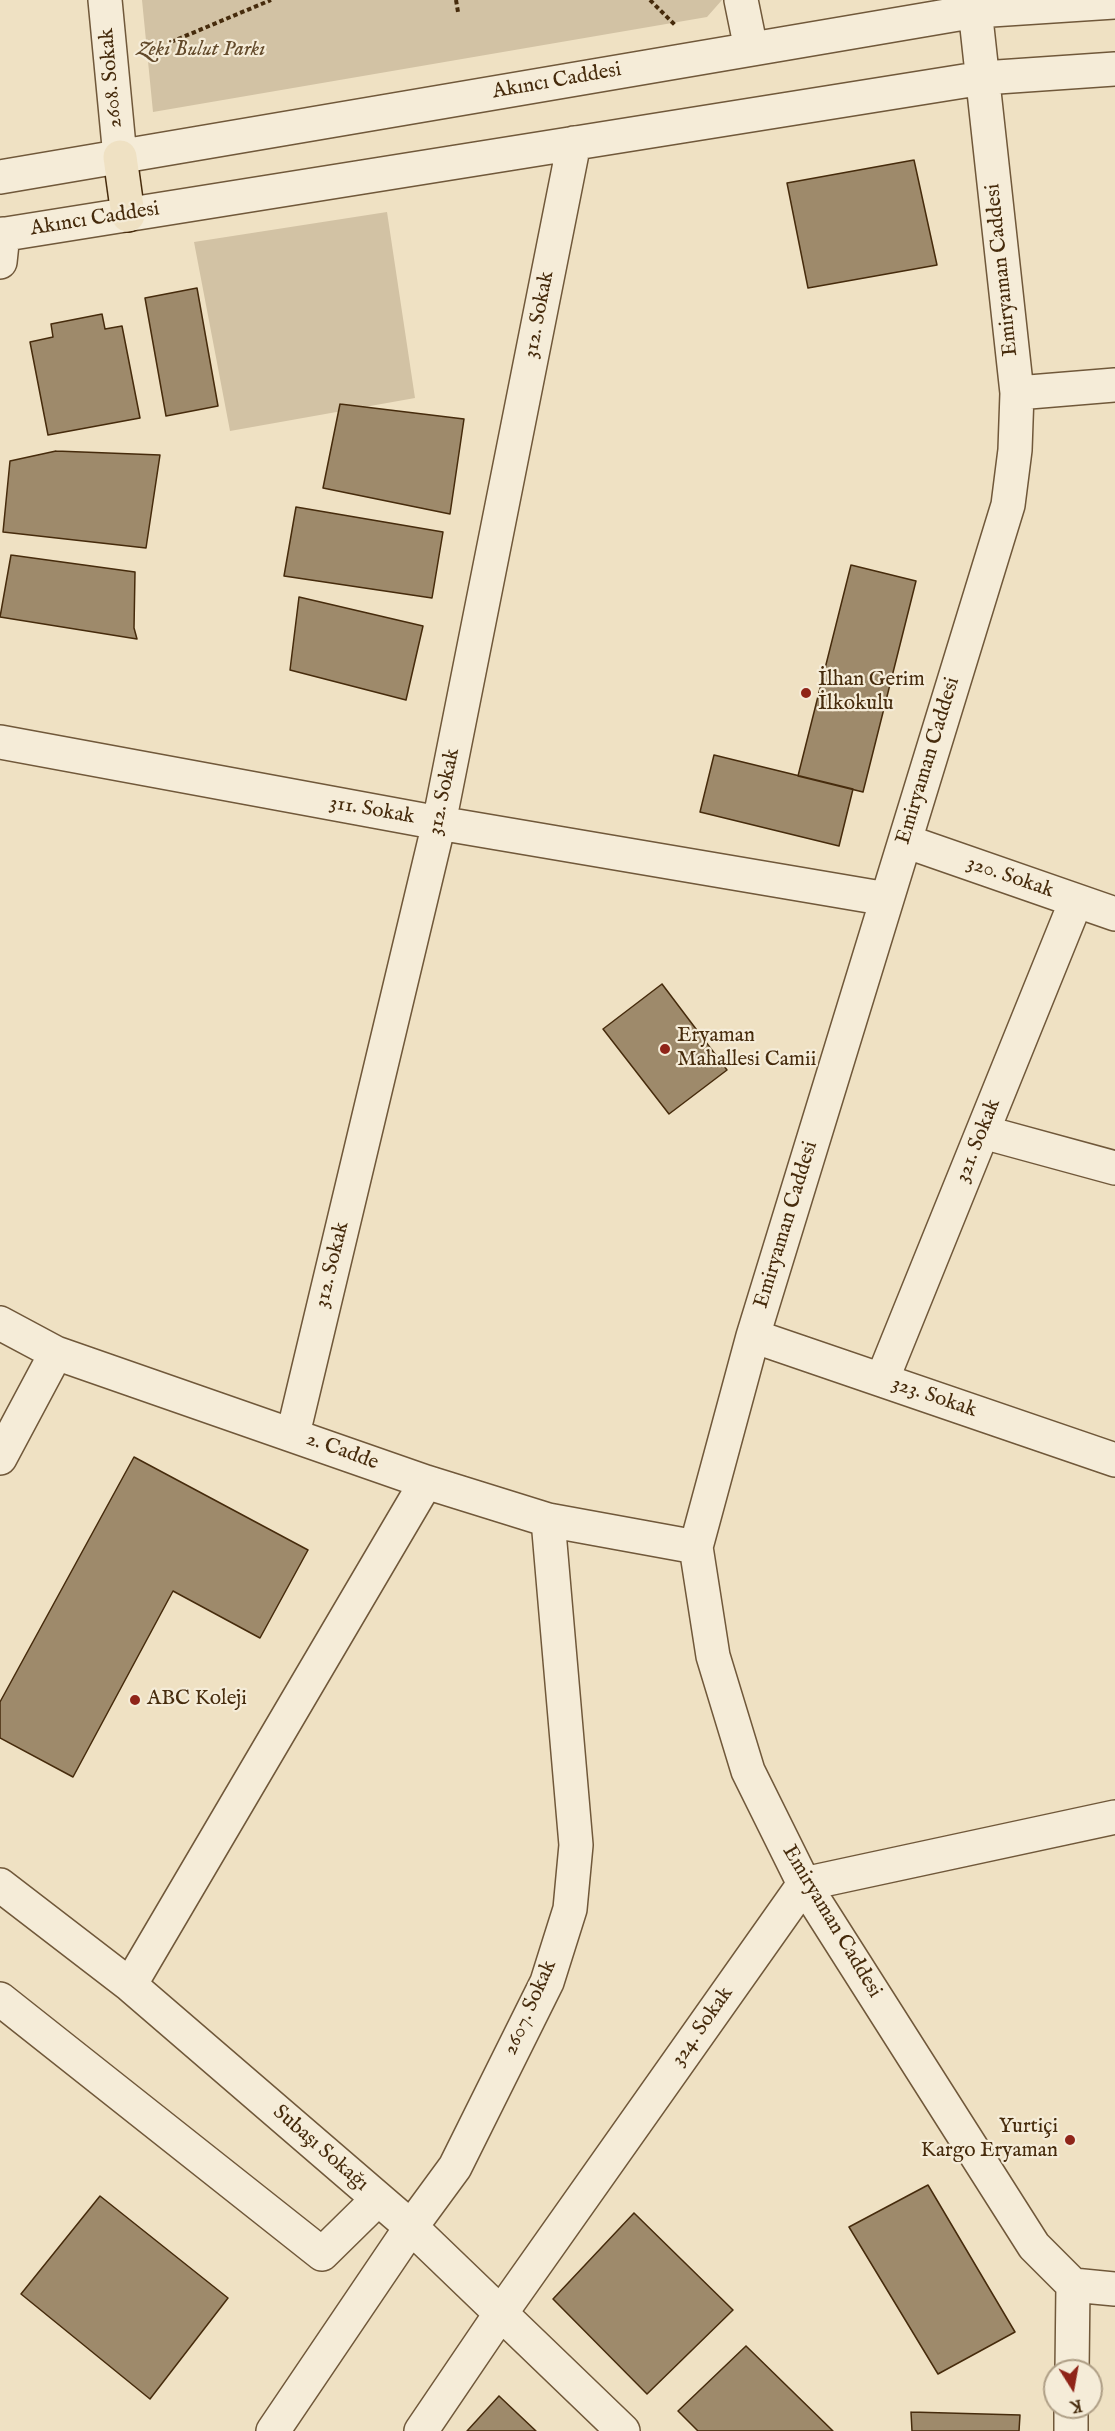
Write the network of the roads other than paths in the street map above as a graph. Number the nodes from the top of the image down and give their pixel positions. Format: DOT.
graph roads {
  1 [pos="105,0"];
  2 [pos="741,0"];
  3 [pos="1115,2"];
  4 [pos="975,5"];
  5 [pos="751,49"];
  6 [pos="1115,69"];
  7 [pos="983,78"];
  8 [pos="574,144"];
  9 [pos="120,157"];
  10 [pos="0,177"];
  11 [pos="128,215"];
  12 [pos="1,244"];
  13 [pos="1115,385"];
  14 [pos="1017,393"];
  15 [pos="0,742"];
  16 [pos="440,823"];
  17 [pos="904,841"];
  18 [pos="887,899"];
  19 [pos="1076,901"];
  20 [pos="1115,914"];
  21 [pos="983,1132"];
  22 [pos="1115,1168"];
  23 [pos="0,1323"];
  24 [pos="753,1336"];
  25 [pos="56,1353"];
  26 [pos="882,1380"];
  27 [pos="292,1434"];
  28 [pos="0,1458"];
  29 [pos="1115,1460"];
  30 [pos="426,1482"];
  31 [pos="548,1520"];
  32 [pos="696,1548"];
  33 [pos="1115,1817"];
  34 [pos="804,1884"];
  35 [pos="0,1885"];
  36 [pos="130,1985"];
  37 [pos="0,1999"];
  38 [pos="378,2199"];
  39 [pos="411,2227"];
  40 [pos="1073,2285"];
  41 [pos="1115,2289"];
  42 [pos="501,2313"];
  43 [pos="1072,2359"];
  44 [pos="273,2431"];
  45 [pos="421,2431"];
  46 [pos="623,2431"];
  1 -- 9 [label="street, 2608. Sokak"];
  2 -- 5 [label="street"];
  3 -- 4 [label="street, Akıncı Caddesi"];
  4 -- 5 [label="street, Akıncı Caddesi"];
  4 -- 7 [label="street, Emiryaman Caddesi"];
  5 -- 9 [label="street, Akıncı Caddesi"];
  6 -- 7 [label="street, Akıncı Caddesi"];
  7 -- 8 [label="street, Akıncı Caddesi"];
  7 -- 14 [label="street, Emiryaman Caddesi"];
  8 -- 11 [label="street, Akıncı Caddesi"];
  8 -- 16 [label="street, 312. Sokak"];
  9 -- 10 [label="street, Akıncı Caddesi"];
  9 -- 11 [label="main road"];
  11 -- 12 [label="street, Akıncı Caddesi"];
  13 -- 14 [label="street"];
  14 -- 17 [label="street, Emiryaman Caddesi"];
  15 -- 16 [label="street, 311. Sokak"];
  16 -- 18 [label="street, 311. Sokak"];
  16 -- 27 [label="street, 312. Sokak"];
  17 -- 18 [label="street, Emiryaman Caddesi"];
  17 -- 19 [label="street, 320. Sokak"];
  18 -- 24 [label="street, Emiryaman Caddesi"];
  19 -- 20 [label="street, 320. Sokak"];
  19 -- 21 [label="street, 321. Sokak"];
  21 -- 22 [label="street"];
  21 -- 26 [label="street, 321. Sokak"];
  23 -- 25 [label="street, 2. Cadde"];
  24 -- 26 [label="street, 323. Sokak"];
  24 -- 32 [label="street, Emiryaman Caddesi"];
  25 -- 27 [label="street, 2. Cadde"];
  25 -- 28 [label="street"];
  26 -- 29 [label="street, 323. Sokak"];
  27 -- 30 [label="street, 2. Cadde"];
  30 -- 31 [label="street, 2. Cadde"];
  30 -- 36 [label="street"];
  31 -- 32 [label="street, 2. Cadde"];
  31 -- 39 [label="street, 2607. Sokak"];
  32 -- 34 [label="street, Emiryaman Caddesi"];
  33 -- 34 [label="street"];
  34 -- 40 [label="street, Emiryaman Caddesi"];
  34 -- 42 [label="street, 324. Sokak"];
  35 -- 36 [label="street, Subaşı Sokağı"];
  36 -- 38 [label="street, Subaşı Sokağı"];
  37 -- 38 [label="street"];
  38 -- 39 [label="street, Subaşı Sokağı"];
  39 -- 42 [label="street, Subaşı Sokağı"];
  39 -- 44 [label="street, 2607. Sokak"];
  40 -- 41 [label="street"];
  40 -- 43 [label="street"];
  42 -- 45 [label="street, 324. Sokak"];
  42 -- 46 [label="street, Subaşı Sokağı"];
}
